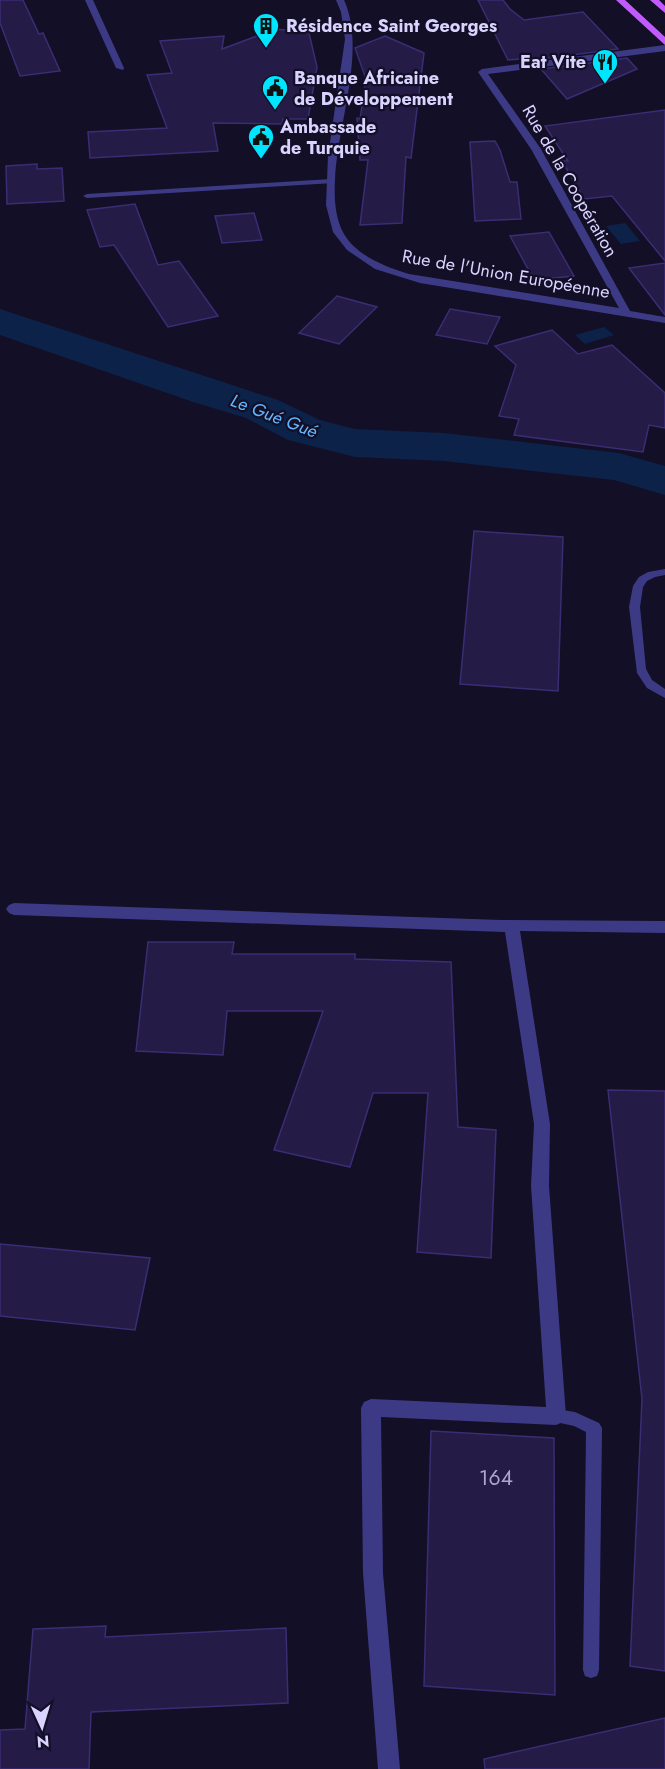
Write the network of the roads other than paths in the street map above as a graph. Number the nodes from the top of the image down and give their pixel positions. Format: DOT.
graph roads {
  1 [pos="88,0"];
  2 [pos="340,0"];
  3 [pos="620,0"];
  4 [pos="654,0"];
  5 [pos="665,11"];
  6 [pos="665,42"];
  7 [pos="665,48"];
  8 [pos="120,68"];
  9 [pos="331,181"];
  10 [pos="87,196"];
  11 [pos="626,312"];
  12 [pos="665,320"];
  13 [pos="665,572"];
  14 [pos="665,694"];
  15 [pos="14,909"];
  16 [pos="504,925"];
  17 [pos="665,927"];
  18 [pos="556,1416"];
  19 [pos="591,1670"];
  20 [pos="389,1769"];
  1 -- 8 [label="street"];
  2 -- 9 [label="street, Rue de l'Union Européenne"];
  3 -- 6 [label="main road"];
  4 -- 5 [label="main road"];
  7 -- 11 [label="street, Rue de la Coopération"];
  9 -- 10 [label="lane"];
  9 -- 11 [label="street, Rue de l'Union Européenne"];
  11 -- 12 [label="street, Rue de l'Union Européenne"];
  13 -- 14 [label="lane"];
  15 -- 16 [label="street"];
  16 -- 17 [label="street"];
  16 -- 18 [label="street"];
  18 -- 19 [label="lane"];
  18 -- 20 [label="street"];
}
